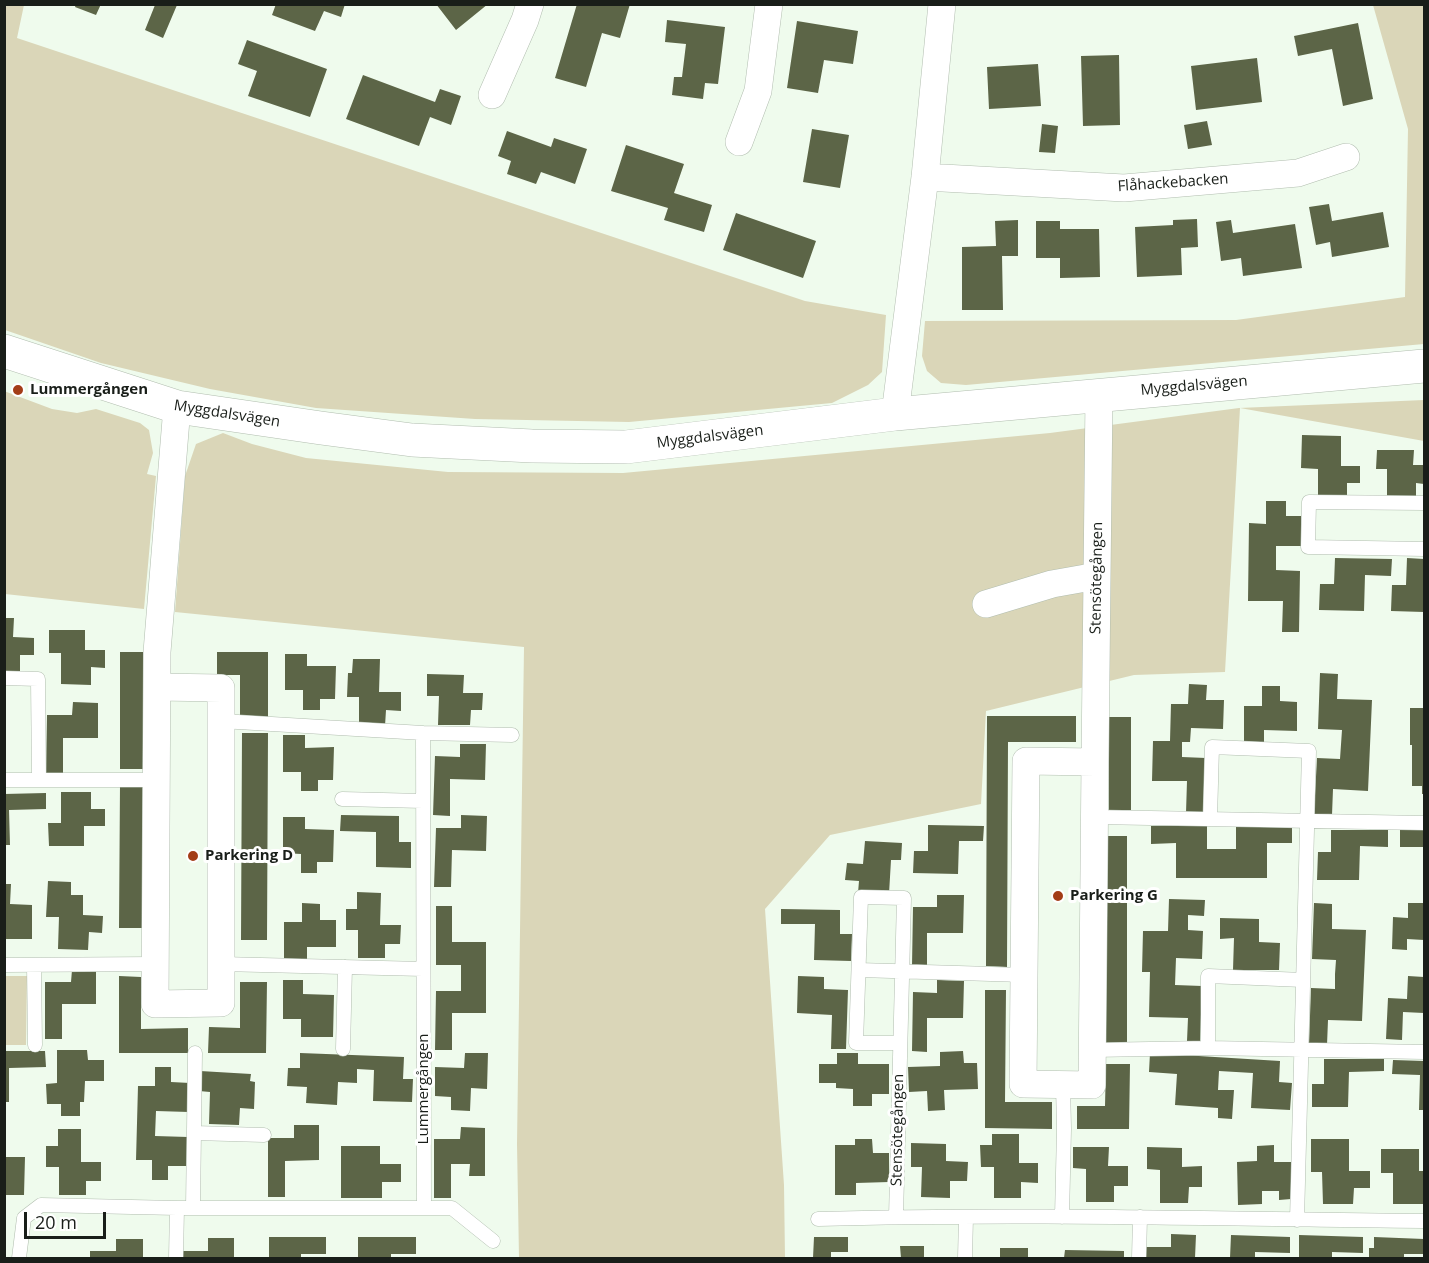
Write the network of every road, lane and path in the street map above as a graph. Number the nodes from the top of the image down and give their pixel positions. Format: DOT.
graph roads {
  1 [pos="530,4"];
  2 [pos="769,4"];
  3 [pos="942,4"];
  4 [pos="492,95"];
  5 [pos="739,142"];
  6 [pos="1346,157"];
  7 [pos="925,177"];
  8 [pos="4,351"];
  9 [pos="1425,366"];
  10 [pos="1099,395"];
  11 [pos="177,407"];
  12 [pos="895,414"];
  13 [pos="1425,503"];
  14 [pos="1425,549"];
  15 [pos="1097,576"];
  16 [pos="986,604"];
  17 [pos="4,678"];
  18 [pos="157,687"];
  19 [pos="221,721"];
  20 [pos="423,734"];
  21 [pos="512,735"];
  22 [pos="1095,762"];
  23 [pos="4,780"];
  24 [pos="39,780"];
  25 [pos="156,780"];
  26 [pos="342,799"];
  27 [pos="423,801"];
  28 [pos="1095,818"];
  29 [pos="1210,819"];
  30 [pos="1307,821"];
  31 [pos="1425,823"];
  32 [pos="156,964"];
  33 [pos="221,964"];
  34 [pos="4,965"];
  35 [pos="34,965"];
  36 [pos="345,967"];
  37 [pos="423,969"];
  38 [pos="859,970"];
  39 [pos="902,971"];
  40 [pos="1024,975"];
  41 [pos="1303,980"];
  42 [pos="900,1043"];
  43 [pos="34,1045"];
  44 [pos="1208,1048"];
  45 [pos="343,1049"];
  46 [pos="1092,1050"];
  47 [pos="1301,1050"];
  48 [pos="1425,1052"];
  49 [pos="195,1053"];
  50 [pos="1063,1084"];
  51 [pos="194,1133"];
  52 [pos="264,1135"];
  53 [pos="177,1208"];
  54 [pos="193,1208"];
  55 [pos="424,1208"];
  56 [pos="896,1217"];
  57 [pos="966,1217"];
  58 [pos="1062,1217"];
  59 [pos="1140,1217"];
  60 [pos="818,1219"];
  61 [pos="1297,1220"];
  62 [pos="1425,1221"];
  63 [pos="493,1241"];
  64 [pos="19,1258"];
  65 [pos="176,1258"];
  66 [pos="965,1258"];
  67 [pos="1138,1258"];
  1 -- 4 [label="street"];
  2 -- 5 [label="street"];
  3 -- 7 [label="street"];
  6 -- 7 [label="street, Flåhackebacken"];
  7 -- 12 [label="street"];
  8 -- 11 [label="street, Myggdalsvägen"];
  9 -- 10 [label="street, Myggdalsvägen"];
  10 -- 12 [label="street, Myggdalsvägen"];
  10 -- 15 [label="street, Stensötegången"];
  11 -- 12 [label="street, Myggdalsvägen"];
  11 -- 18 [label="street"];
  13 -- 14 [label="lane"];
  15 -- 16 [label="street"];
  15 -- 22 [label="street, Stensötegången"];
  17 -- 24 [label="lane"];
  18 -- 19 [label="street"];
  18 -- 25 [label="street"];
  19 -- 20 [label="lane"];
  19 -- 33 [label="street"];
  20 -- 21 [label="lane"];
  20 -- 27 [label="lane, Lummergången"];
  22 -- 28 [label="street, Stensötegången"];
  22 -- 40 [label="street, Stensötegången"];
  23 -- 24 [label="lane"];
  24 -- 25 [label="lane"];
  25 -- 32 [label="street"];
  26 -- 27 [label="lane"];
  27 -- 37 [label="lane, Lummergången"];
  28 -- 29 [label="lane"];
  28 -- 46 [label="street, Stensötegången"];
  29 -- 30 [label="lane"];
  29 -- 30 [label="lane"];
  30 -- 31 [label="lane"];
  30 -- 41 [label="lane"];
  32 -- 33 [label="street"];
  32 -- 35 [label="lane"];
  33 -- 36 [label="lane"];
  34 -- 35 [label="lane"];
  35 -- 43 [label="lane"];
  36 -- 37 [label="lane"];
  36 -- 45 [label="lane"];
  37 -- 55 [label="lane, Lummergången"];
  38 -- 39 [label="lane"];
  38 -- 39 [label="lane, Stensötegången"];
  38 -- 42 [label="lane, Stensötegången"];
  39 -- 40 [label="lane"];
  39 -- 42 [label="lane, Stensötegången"];
  40 -- 50 [label="street, Stensötegången"];
  41 -- 44 [label="lane"];
  41 -- 47 [label="lane"];
  42 -- 56 [label="lane, Stensötegången"];
  44 -- 46 [label="lane"];
  44 -- 47 [label="lane"];
  46 -- 50 [label="street, Stensötegången"];
  47 -- 48 [label="lane"];
  47 -- 61 [label="lane"];
  49 -- 51 [label="lane"];
  50 -- 58 [label="lane"];
  51 -- 52 [label="lane"];
  51 -- 54 [label="lane"];
  53 -- 54 [label="lane"];
  53 -- 64 [label="lane"];
  53 -- 65 [label="lane"];
  54 -- 55 [label="lane"];
  55 -- 63 [label="lane"];
  56 -- 57 [label="lane"];
  56 -- 60 [label="lane"];
  57 -- 58 [label="lane"];
  57 -- 66 [label="lane"];
  58 -- 59 [label="lane"];
  59 -- 61 [label="lane"];
  59 -- 67 [label="lane"];
  61 -- 62 [label="lane"];
}
